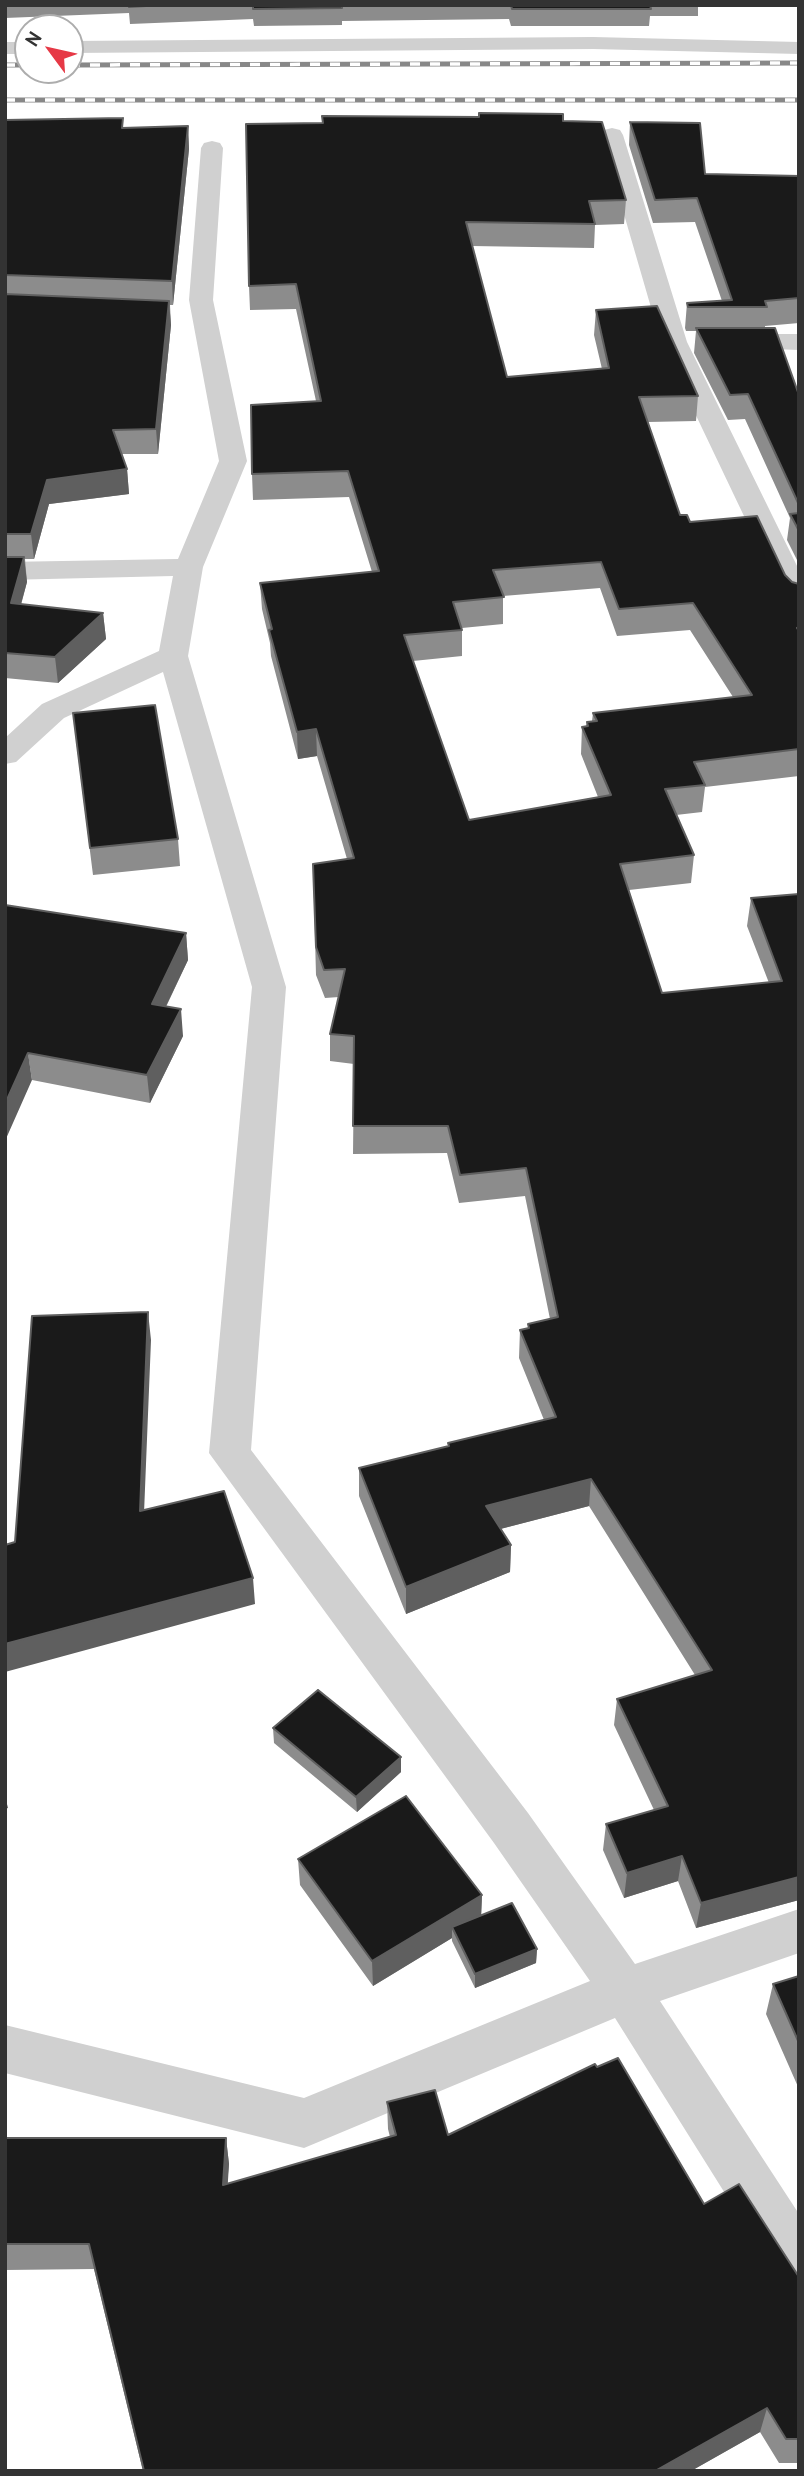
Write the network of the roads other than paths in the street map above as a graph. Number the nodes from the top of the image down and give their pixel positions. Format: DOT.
graph roads {
  1 [pos="799,36"];
  2 [pos="593,43"];
  3 [pos="84,47"];
  4 [pos="799,48"];
  5 [pos="612,135"];
  6 [pos="212,148"];
  7 [pos="674,342"];
  8 [pos="799,342"];
  9 [pos="189,567"];
  10 [pos="5,572"];
  11 [pos="799,600"];
  12 [pos="173,656"];
  13 [pos="5,755"];
  14 [pos="799,1931"];
  15 [pos="625,1990"];
  16 [pos="5,2049"];
  17 [pos="799,2262"];
  1 -- 2 [label="street"];
  2 -- 3 [label="street"];
  2 -- 4 [label="street"];
  5 -- 7 [label="street"];
  6 -- 9 [label="street"];
  7 -- 8 [label="street"];
  7 -- 11 [label="street"];
  9 -- 10 [label="street"];
  9 -- 12 [label="street"];
  12 -- 13 [label="street"];
  12 -- 15 [label="street"];
  14 -- 15 [label="street"];
  15 -- 16 [label="street"];
  15 -- 17 [label="street"];
}
